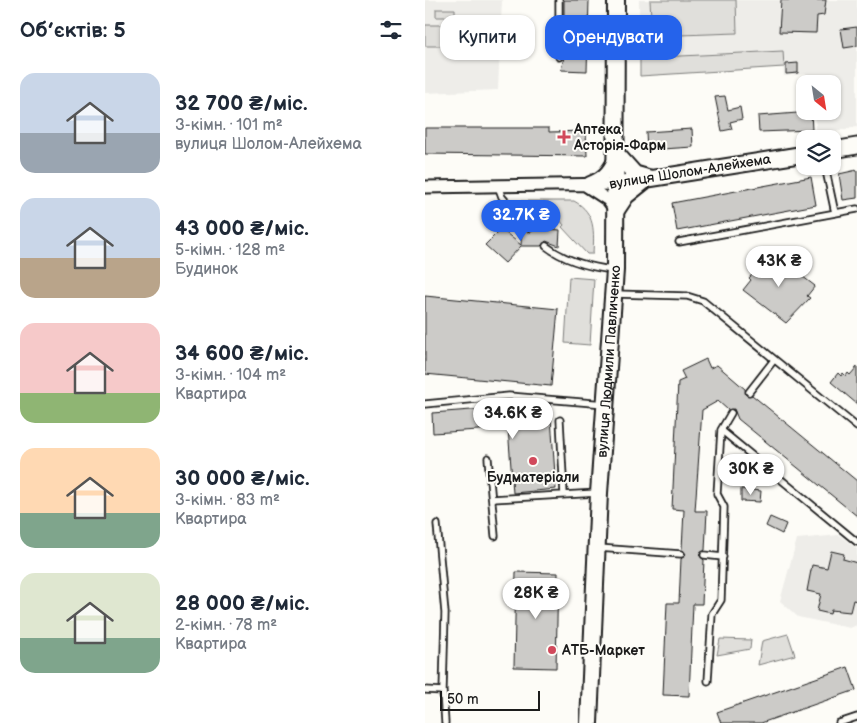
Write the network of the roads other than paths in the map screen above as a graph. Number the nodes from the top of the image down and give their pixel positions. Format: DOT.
graph roads {
  1 [pos="559,0"];
  2 [pos="616,0"];
  3 [pos="559,15"];
  4 [pos="857,146"];
  5 [pos="841,149"];
  6 [pos="617,154"];
  7 [pos="796,155"];
  8 [pos="827,175"];
  9 [pos="649,178"];
  10 [pos="617,184"];
  11 [pos="585,185"];
  12 [pos="498,186"];
  13 [pos="425,188"];
  14 [pos="857,209"];
  15 [pos="616,211"];
  16 [pos="835,213"];
  17 [pos="530,228"];
  18 [pos="679,242"];
  19 [pos="546,246"];
  20 [pos="615,270"];
  21 [pos="613,294"];
  22 [pos="774,360"];
  23 [pos="749,392"];
  24 [pos="425,404"];
  25 [pos="607,405"];
  26 [pos="731,413"];
  27 [pos="560,420"];
  28 [pos="857,427"];
  29 [pos="721,430"];
  30 [pos="488,458"];
  31 [pos="599,492"];
  32 [pos="564,495"];
  33 [pos="492,499"];
  34 [pos="437,524"];
  35 [pos="495,536"];
  36 [pos="857,542"];
  37 [pos="596,547"];
  38 [pos="681,554"];
  39 [pos="705,555"];
  40 [pos="723,557"];
  41 [pos="708,681"];
  42 [pos="425,690"];
  43 [pos="443,691"];
  44 [pos="857,717"];
  45 [pos="445,723"];
  46 [pos="589,723"];
  47 [pos="839,723"];
  1 -- 3 [label="lane"];
  2 -- 6 [label="main road, вулиця Людмили Павличенко"];
  4 -- 5 [label="street"];
  6 -- 9 [label="street"];
  6 -- 10 [label="main road, вулиця Людмили Павличенко"];
  6 -- 11 [label="street"];
  7 -- 9 [label="street, вулиця Шолом-Алейхема"];
  8 -- 16 [label="lane"];
  9 -- 10 [label="street, вулиця Шолом-Алейхема"];
  9 -- 15 [label="street"];
  10 -- 11 [label="street, вулиця Шолом-Алейхема"];
  10 -- 15 [label="main road, вулиця Людмили Павличенко"];
  11 -- 12 [label="street, вулиця Шолом-Алейхема"];
  11 -- 15 [label="street"];
  12 -- 13 [label="street, вулиця Шолом-Алейхема"];
  12 -- 17 [label="lane"];
  14 -- 16 [label="lane"];
  15 -- 20 [label="main road, вулиця Людмили Павличенко"];
  16 -- 18 [label="lane"];
  19 -- 20 [label="lane"];
  20 -- 21 [label="main road, вулиця Людмили Павличенко"];
  21 -- 22 [label="lane"];
  21 -- 25 [label="main road, вулиця Людмили Павличенко"];
  22 -- 23 [label="lane"];
  22 -- 28 [label="lane"];
  24 -- 25 [label="lane"];
  25 -- 31 [label="main road, вулиця Людмили Павличенко"];
  26 -- 29 [label="lane"];
  27 -- 32 [label="lane"];
  29 -- 36 [label="lane"];
  29 -- 40 [label="lane"];
  30 -- 33 [label="lane"];
  31 -- 32 [label="lane"];
  31 -- 37 [label="main road, вулиця Людмили Павличенко"];
  32 -- 33 [label="lane"];
  33 -- 35 [label="lane"];
  34 -- 43 [label="lane"];
  37 -- 38 [label="lane"];
  37 -- 46 [label="main road, вулиця Людмили Павличенко"];
  39 -- 40 [label="lane"];
  40 -- 41 [label="lane"];
  42 -- 43 [label="lane"];
  43 -- 45 [label="lane"];
  44 -- 47 [label="lane"];
}
